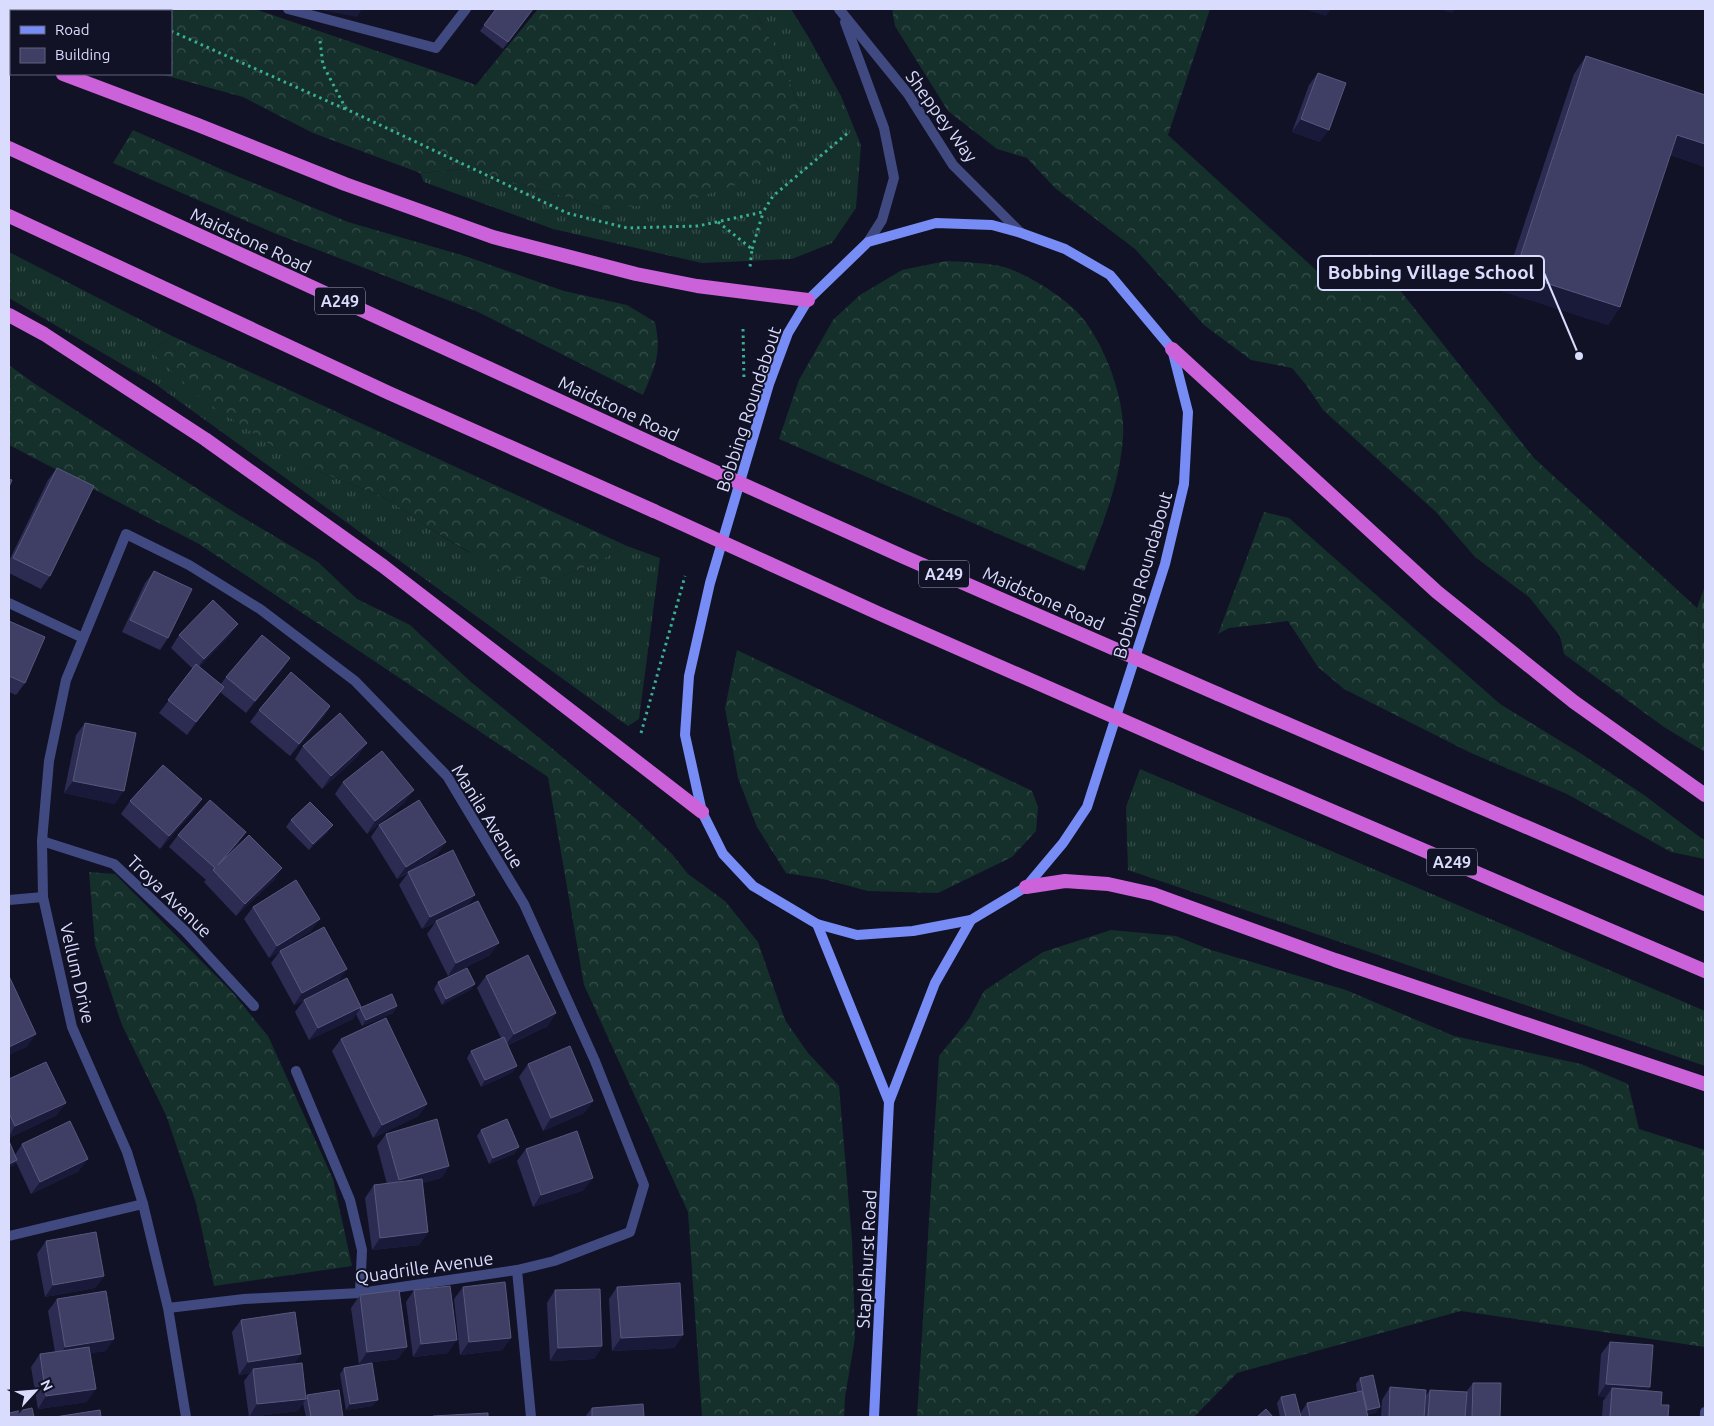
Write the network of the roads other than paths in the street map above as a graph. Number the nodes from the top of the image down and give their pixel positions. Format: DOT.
graph roads {
  1 [pos="288,9"];
  2 [pos="466,9"];
  3 [pos="840,11"];
  4 [pos="66,75"];
  5 [pos="9,148"];
  6 [pos="9,216"];
  7 [pos="1021,233"];
  8 [pos="868,242"];
  9 [pos="808,300"];
  10 [pos="9,314"];
  11 [pos="1172,349"];
  12 [pos="126,534"];
  13 [pos="9,603"];
  14 [pos="83,638"];
  15 [pos="1705,795"];
  16 [pos="702,812"];
  17 [pos="42,841"];
  18 [pos="1026,887"];
  19 [pos="43,897"];
  20 [pos="9,900"];
  21 [pos="1705,904"];
  22 [pos="971,920"];
  23 [pos="817,924"];
  24 [pos="1705,971"];
  25 [pos="254,1006"];
  26 [pos="296,1071"];
  27 [pos="1705,1084"];
  28 [pos="889,1102"];
  29 [pos="644,1185"];
  30 [pos="143,1204"];
  31 [pos="9,1236"];
  32 [pos="517,1270"];
  33 [pos="360,1293"];
  34 [pos="168,1308"];
  35 [pos="1705,1412"];
  36 [pos="186,1417"];
  37 [pos="531,1417"];
  38 [pos="874,1417"];
  39 [pos="1705,1417"];
  1 -- 2 [label="street"];
  3 -- 7 [label="street, Sheppey Way"];
  3 -- 8 [label="street, Sheppey Way"];
  4 -- 9 [label="highway"];
  5 -- 21 [label="highway, Maidstone Road / A249, bridge"];
  6 -- 24 [label="highway, A249, bridge"];
  7 -- 8 [label="main road, Bobbing Roundabout"];
  7 -- 11 [label="main road, Bobbing Roundabout"];
  8 -- 9 [label="main road, Bobbing Roundabout"];
  9 -- 16 [label="main road, Bobbing Roundabout"];
  10 -- 16 [label="highway"];
  11 -- 15 [label="highway"];
  11 -- 18 [label="main road, Bobbing Roundabout"];
  12 -- 14 [label="street, Vellum Drive"];
  12 -- 29 [label="street, Manila Avenue"];
  13 -- 14 [label="street"];
  14 -- 17 [label="street, Vellum Drive"];
  16 -- 23 [label="main road, Bobbing Roundabout"];
  17 -- 19 [label="street, Vellum Drive"];
  17 -- 25 [label="street, Troya Avenue"];
  18 -- 22 [label="main road, Bobbing Roundabout"];
  18 -- 27 [label="highway"];
  19 -- 20 [label="street"];
  19 -- 30 [label="street, Vellum Drive"];
  22 -- 23 [label="main road, Bobbing Roundabout"];
  22 -- 28 [label="main road, Staplehurst Road"];
  23 -- 28 [label="main road, Staplehurst Road"];
  26 -- 33 [label="street"];
  28 -- 38 [label="main road, Staplehurst Road"];
  29 -- 32 [label="street, Quadrille Avenue"];
  30 -- 31 [label="street"];
  30 -- 34 [label="street, Vellum Drive"];
  32 -- 33 [label="street, Quadrille Avenue"];
  32 -- 37 [label="street"];
  33 -- 34 [label="street, Quadrille Avenue"];
  34 -- 36 [label="street, Vellum Drive"];
  35 -- 39 [label="street"];
}
